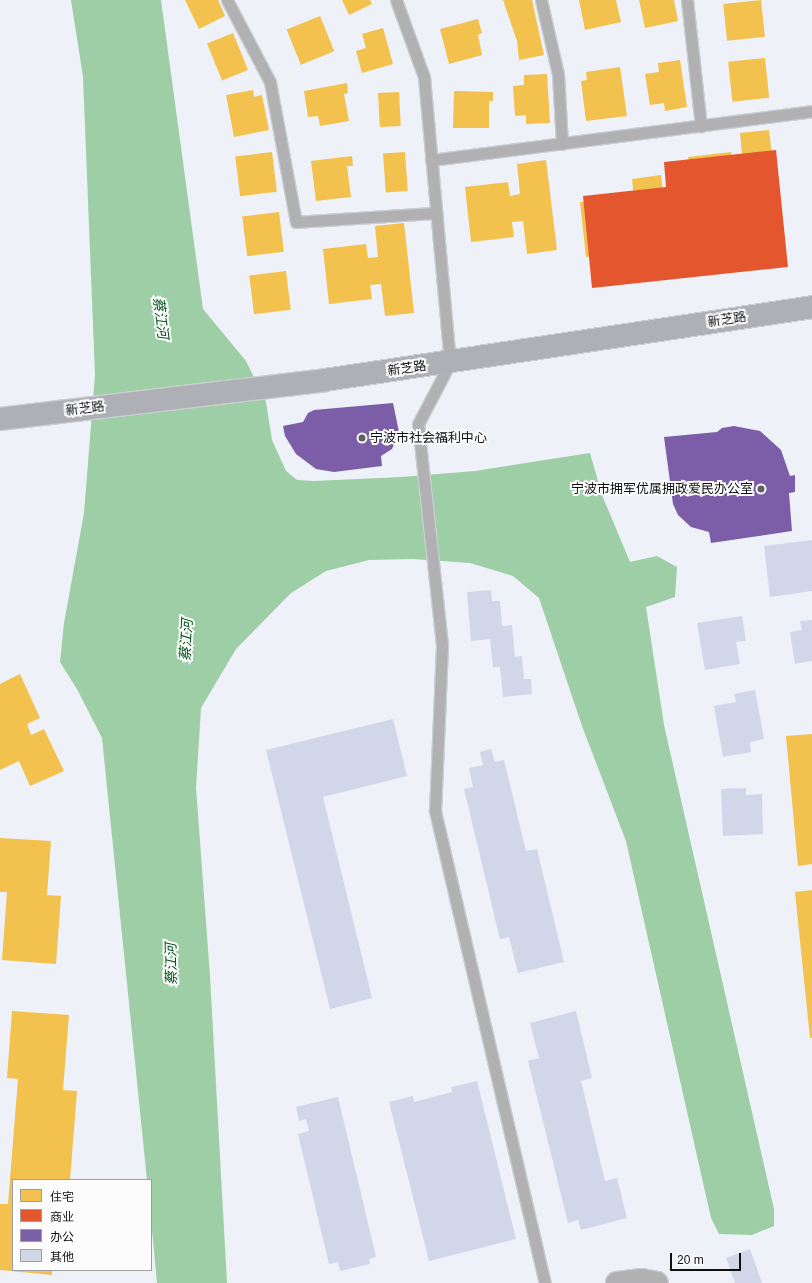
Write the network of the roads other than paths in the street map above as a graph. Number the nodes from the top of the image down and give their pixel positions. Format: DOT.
graph roads {
  1 [pos="227,0"];
  2 [pos="396,0"];
  3 [pos="540,0"];
  4 [pos="687,0"];
  5 [pos="812,112"];
  6 [pos="701,126"];
  7 [pos="562,144"];
  8 [pos="431,160"];
  9 [pos="436,213"];
  10 [pos="812,307"];
  11 [pos="450,363"];
  12 [pos="0,418"];
  13 [pos="545,1283"];
  14 [pos="617,1283"];
  15 [pos="657,1283"];
  1 -- 9 [label="lane"];
  2 -- 8 [label="lane"];
  3 -- 7 [label="lane"];
  4 -- 6 [label="lane"];
  5 -- 6 [label="lane"];
  6 -- 7 [label="lane"];
  7 -- 8 [label="lane"];
  8 -- 9 [label="lane"];
  9 -- 11 [label="lane"];
  10 -- 11 [label="main road, 新芝路"];
  11 -- 12 [label="main road, 新芝路"];
  11 -- 13 [label="lane"];
  14 -- 15 [label="street"];
}
